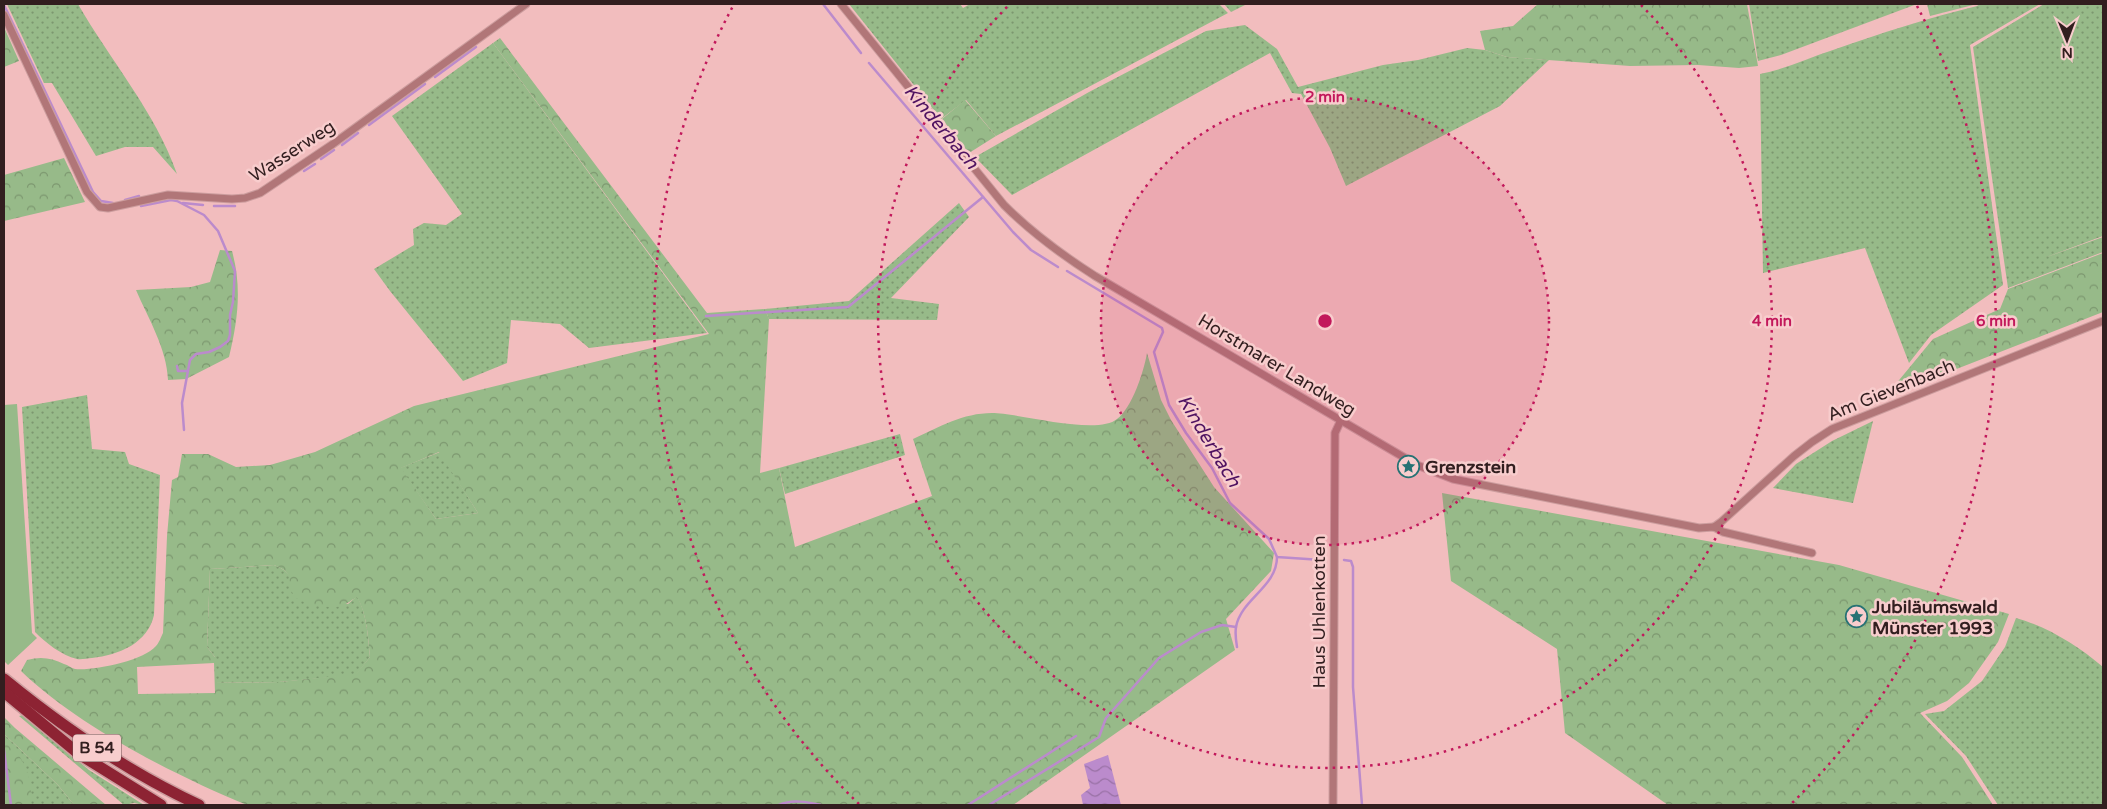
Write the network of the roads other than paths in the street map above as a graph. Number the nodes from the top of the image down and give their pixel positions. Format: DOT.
graph roads {
  1 [pos="526,4"];
  2 [pos="841,4"];
  3 [pos="4,15"];
  4 [pos="2103,322"];
  5 [pos="1341,420"];
  6 [pos="1714,527"];
  7 [pos="1812,553"];
  8 [pos="4,679"];
  9 [pos="4,692"];
  10 [pos="160,805"];
  11 [pos="199,805"];
  12 [pos="1334,805"];
  1 -- 3 [label="street, Wasserweg"];
  2 -- 5 [label="street, Horstmarer Landweg"];
  4 -- 6 [label="street, Am Gievenbach"];
  5 -- 6 [label="street, Horstmarer Landweg"];
  5 -- 12 [label="street, Haus Uhlenkotten"];
  6 -- 7 [label="street, Horstmarer Landweg"];
  8 -- 11 [label="main road, B 54"];
  9 -- 10 [label="main road, B 54"];
}
